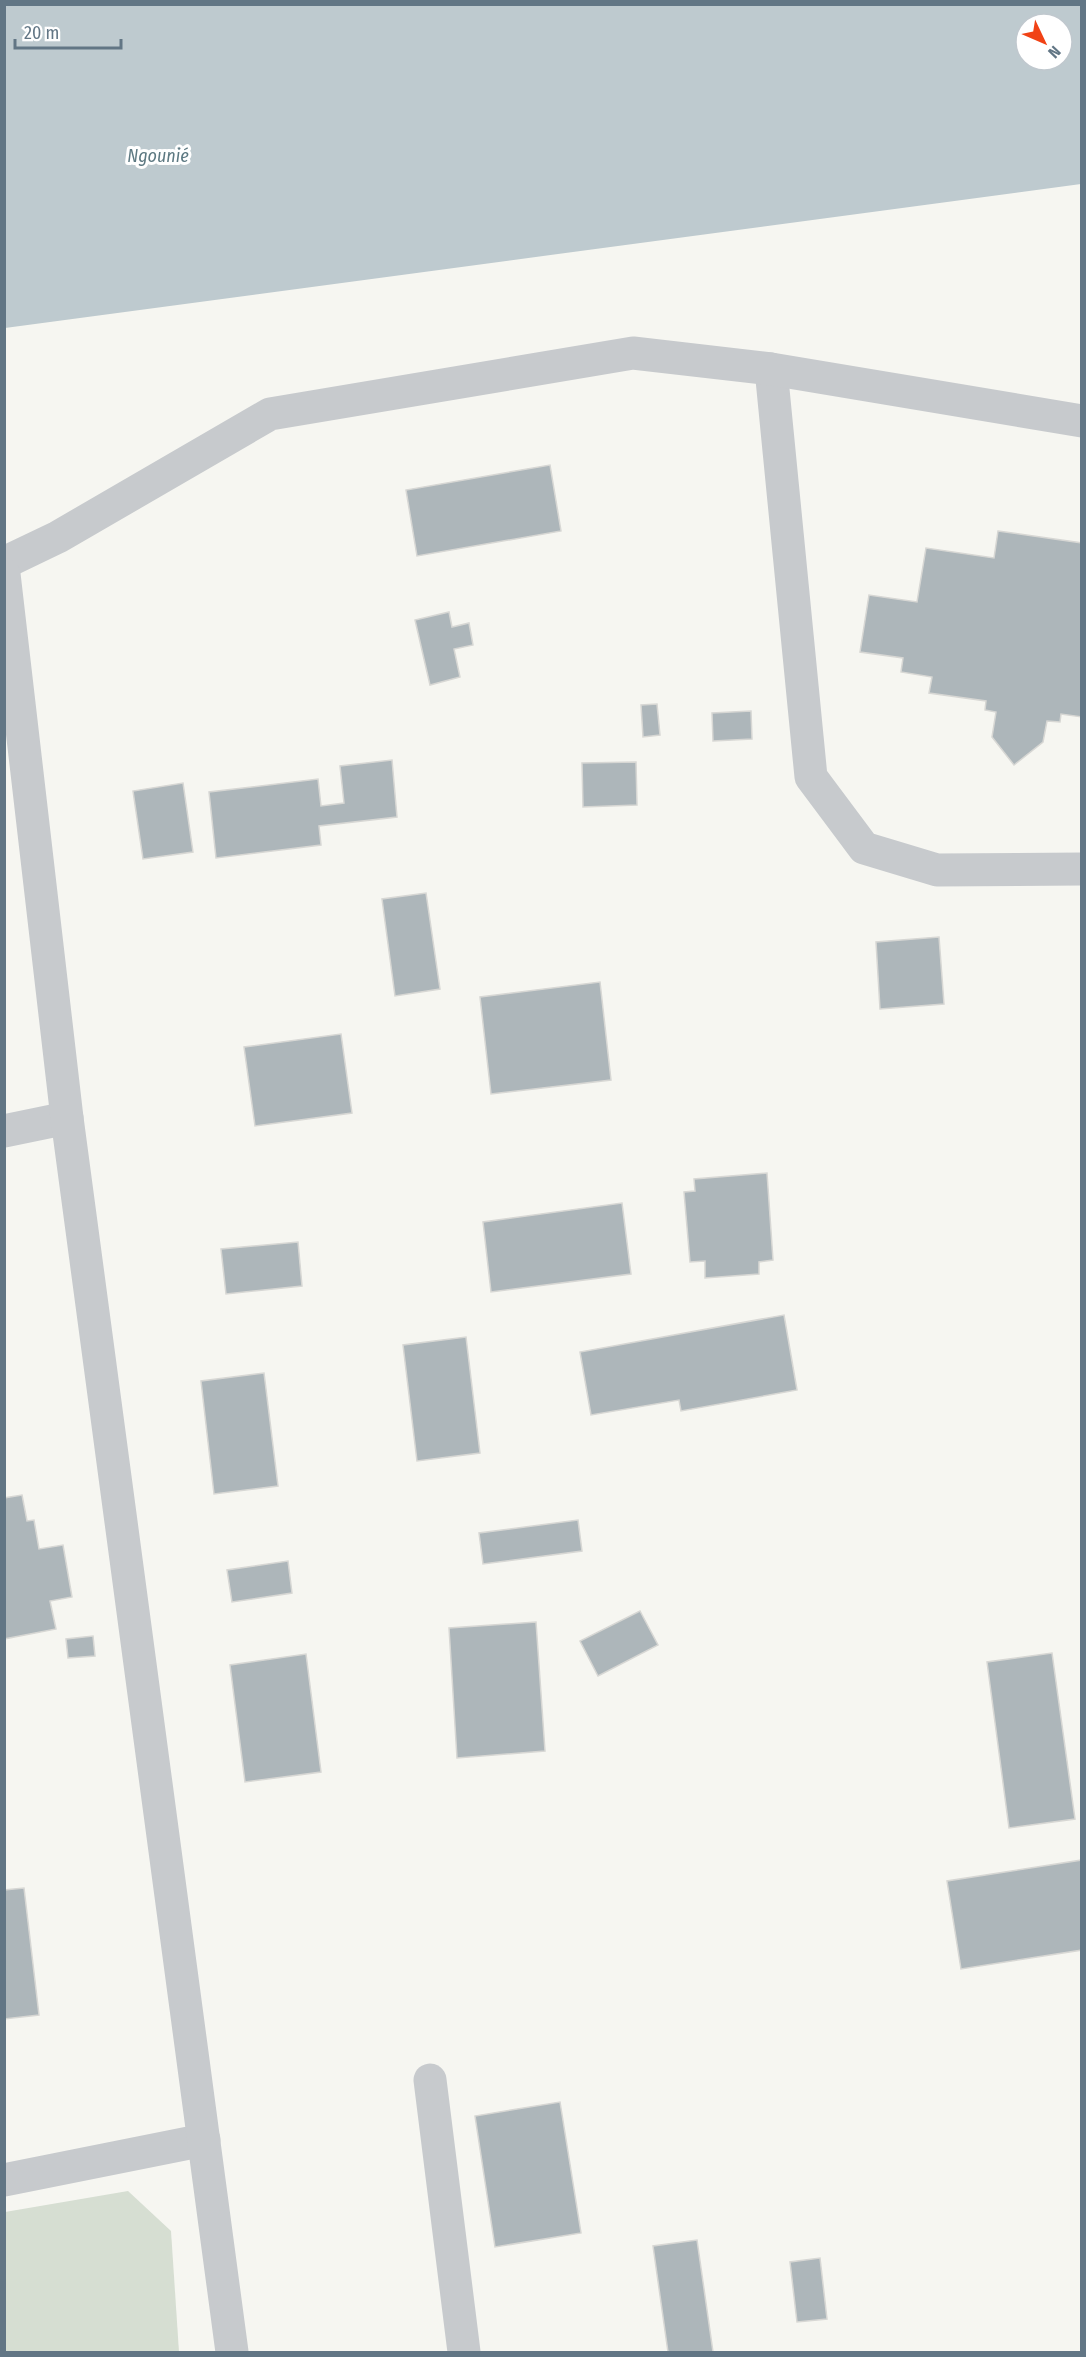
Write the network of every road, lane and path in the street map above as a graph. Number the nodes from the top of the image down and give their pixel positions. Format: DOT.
graph roads {
  1 [pos="771,369"];
  2 [pos="1082,421"];
  3 [pos="4,563"];
  4 [pos="4,574"];
  5 [pos="1082,869"];
  6 [pos="67,1118"];
  7 [pos="4,1131"];
  8 [pos="430,2080"];
  9 [pos="204,2140"];
  10 [pos="4,2180"];
  11 [pos="232,2352"];
  12 [pos="464,2352"];
  1 -- 2 [label="street"];
  1 -- 3 [label="street"];
  1 -- 5 [label="street"];
  4 -- 6 [label="street"];
  6 -- 7 [label="street"];
  6 -- 9 [label="street"];
  8 -- 12 [label="street"];
  9 -- 10 [label="street"];
  9 -- 11 [label="street"];
}
